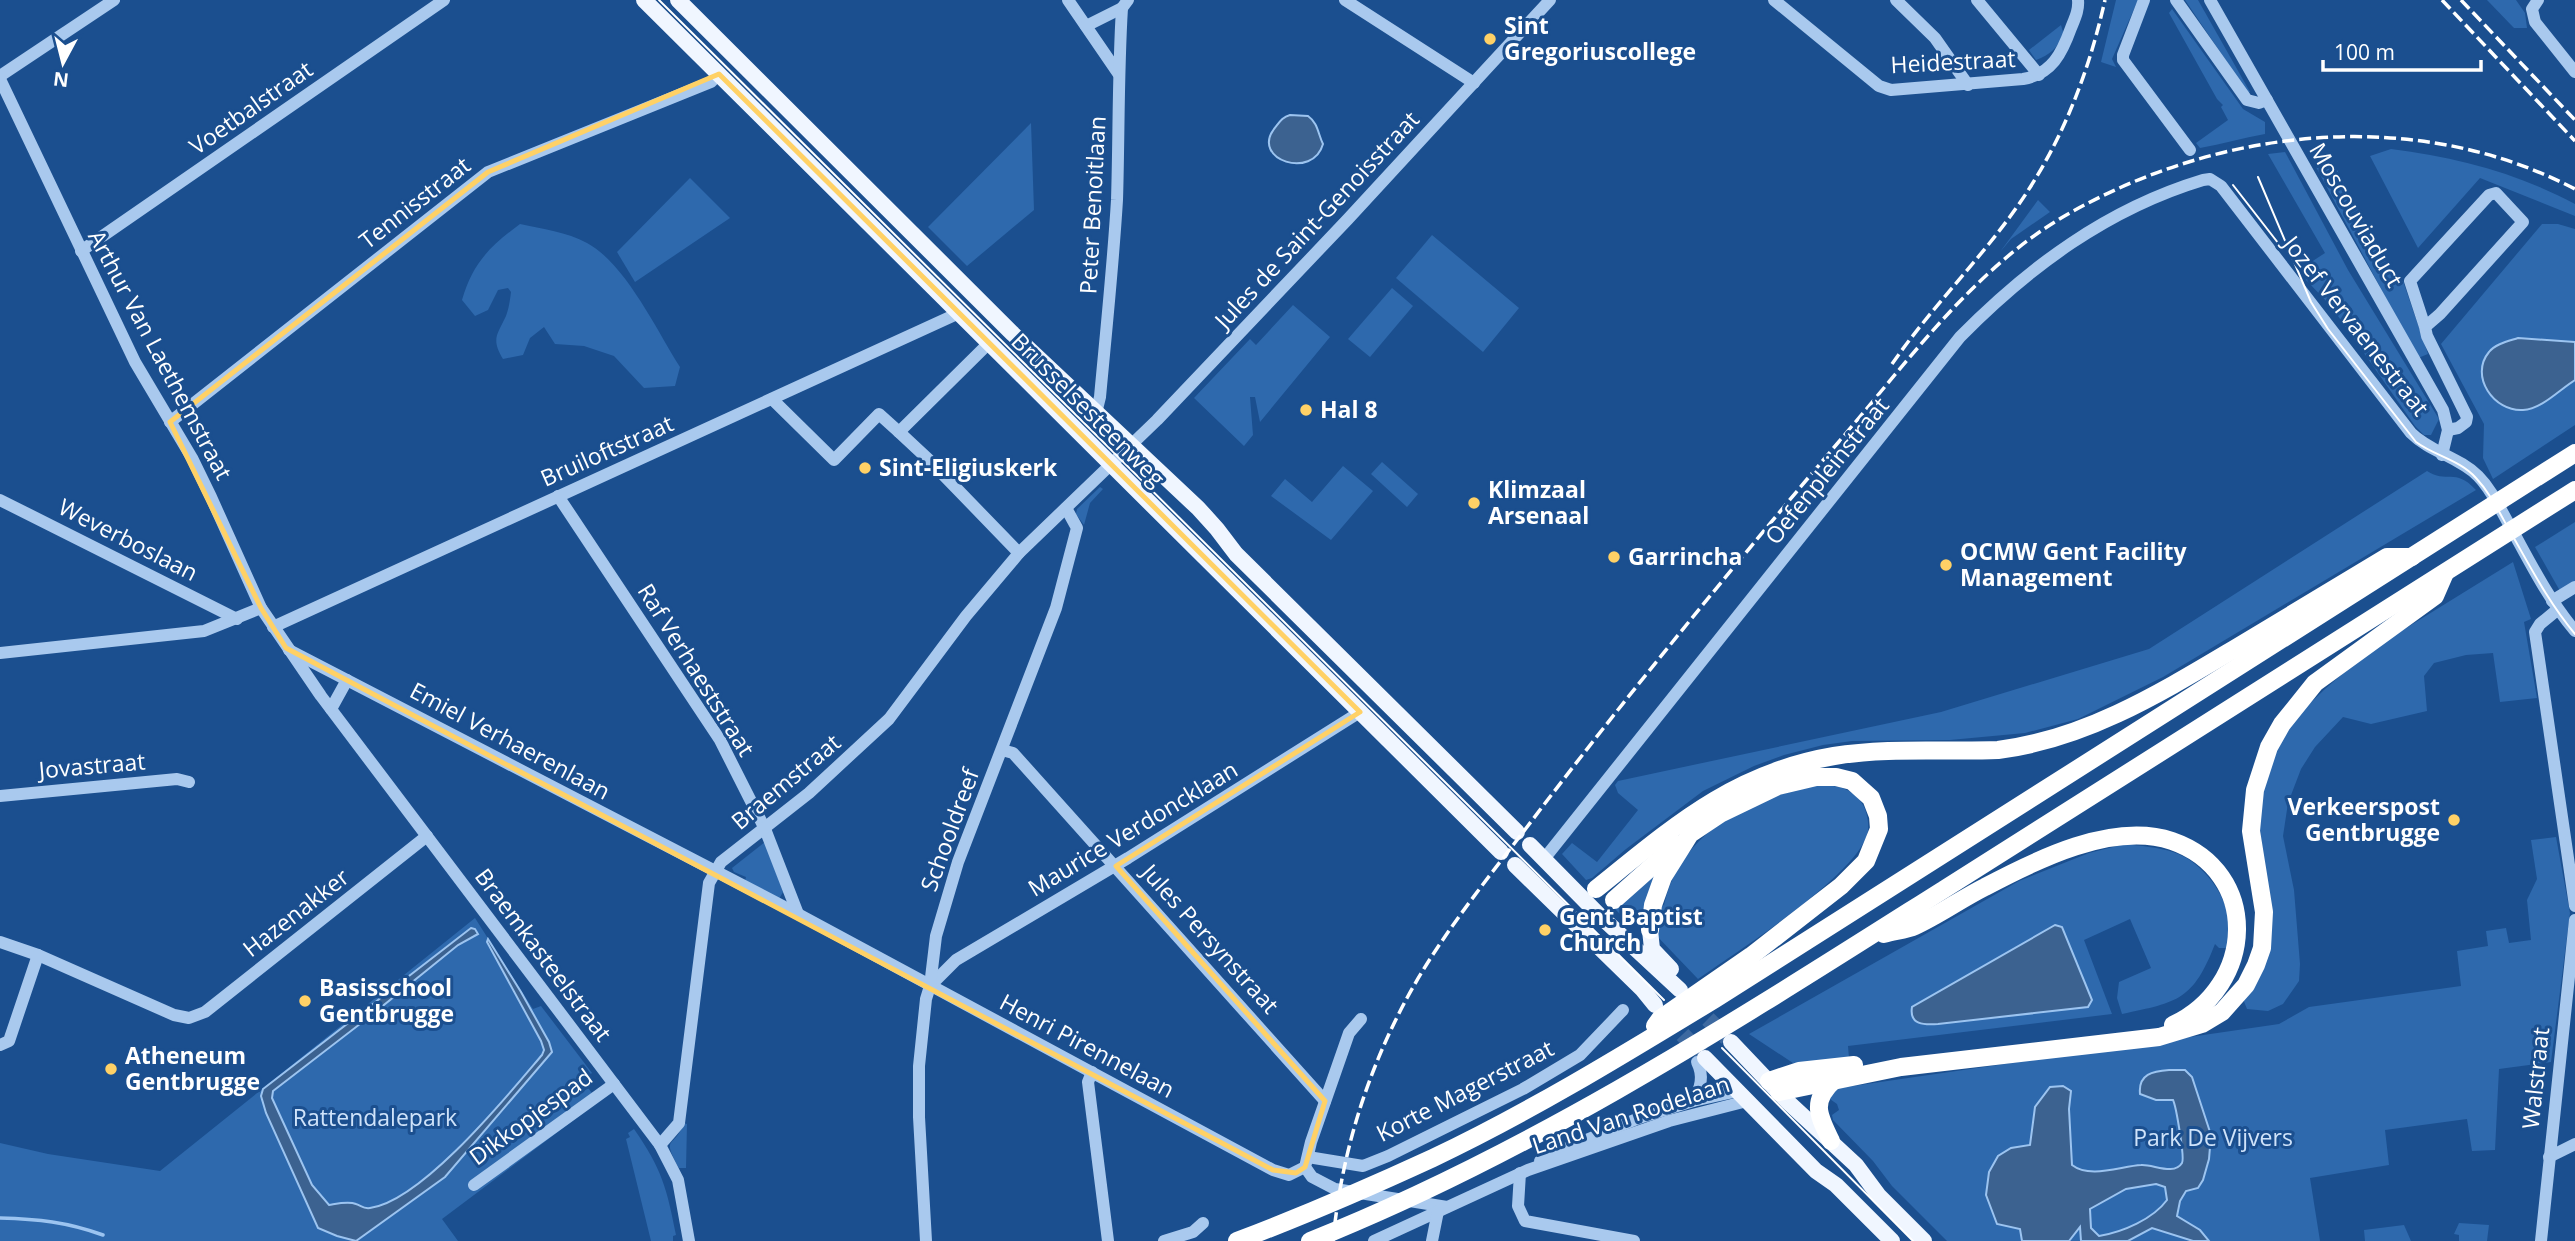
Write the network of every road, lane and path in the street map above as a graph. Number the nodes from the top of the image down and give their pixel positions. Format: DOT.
graph roads {
  1 [pos="114,0"];
  2 [pos="444,0"];
  3 [pos="644,0"];
  4 [pos="678,0"];
  5 [pos="1068,0"];
  6 [pos="1345,0"];
  7 [pos="1550,0"];
  8 [pos="1774,0"];
  9 [pos="1896,0"];
  10 [pos="1977,0"];
  11 [pos="2078,0"];
  12 [pos="2144,0"];
  13 [pos="2176,0"];
  14 [pos="2210,0"];
  15 [pos="2538,0"];
  16 [pos="1125,4"];
  17 [pos="1086,26"];
  18 [pos="2575,72"];
  19 [pos="719,74"];
  20 [pos="1118,74"];
  21 [pos="2039,75"];
  22 [pos="0,78"];
  23 [pos="1474,83"];
  24 [pos="1968,85"];
  25 [pos="2267,100"];
  26 [pos="2190,150"];
  27 [pos="2203,180"];
  28 [pos="81,251"];
  29 [pos="960,313"];
  30 [pos="2425,327"];
  31 [pos="989,343"];
  32 [pos="772,399"];
  33 [pos="1096,412"];
  34 [pos="170,422"];
  35 [pos="2448,430"];
  36 [pos="899,432"];
  37 [pos="1132,444"];
  38 [pos="2575,453"];
  39 [pos="2442,454"];
  40 [pos="1111,465"];
  41 [pos="2575,490"];
  42 [pos="558,496"];
  43 [pos="0,500"];
  44 [pos="1066,508"];
  45 [pos="1018,553"];
  46 [pos="2412,557"];
  47 [pos="2445,573"];
  48 [pos="2575,587"];
  49 [pos="2554,605"];
  50 [pos="261,608"];
  51 [pos="237,619"];
  52 [pos="273,627"];
  53 [pos="2575,631"];
  54 [pos="286,648"];
  55 [pos="0,653"];
  56 [pos="347,680"];
  57 [pos="331,709"];
  58 [pos="1360,712"];
  59 [pos="1002,750"];
  60 [pos="188,782"];
  61 [pos="0,796"];
  62 [pos="765,829"];
  63 [pos="1517,832"];
  64 [pos="1690,834"];
  65 [pos="427,836"];
  66 [pos="1530,845"];
  67 [pos="1502,852"];
  68 [pos="1544,859"];
  69 [pos="1515,865"];
  70 [pos="1116,866"];
  71 [pos="715,873"];
  72 [pos="1590,895"];
  73 [pos="1614,900"];
  74 [pos="2575,906"];
  75 [pos="798,914"];
  76 [pos="1598,914"];
  77 [pos="2575,920"];
  78 [pos="1580,929"];
  79 [pos="1650,930"];
  80 [pos="1867,938"];
  81 [pos="0,942"];
  82 [pos="38,956"];
  83 [pos="1756,963"];
  84 [pos="930,986"];
  85 [pos="2571,997"];
  86 [pos="1655,1005"];
  87 [pos="1623,1010"];
  88 [pos="1361,1019"];
  89 [pos="1731,1042"];
  90 [pos="0,1045"];
  91 [pos="1701,1060"];
  92 [pos="1092,1072"];
  93 [pos="1833,1080"];
  94 [pos="614,1084"];
  95 [pos="1774,1086"];
  96 [pos="1743,1096"];
  97 [pos="1325,1101"];
  98 [pos="1693,1101"];
  99 [pos="1831,1141"];
  100 [pos="2575,1144"];
  101 [pos="660,1145"];
  102 [pos="2549,1157"];
  103 [pos="1306,1162"];
  104 [pos="1524,1171"];
  105 [pos="474,1185"];
  106 [pos="1443,1209"];
  107 [pos="1203,1223"];
  108 [pos="689,1241"];
  109 [pos="926,1241"];
  110 [pos="1108,1241"];
  111 [pos="1164,1241"];
  112 [pos="1237,1241"];
  113 [pos="1310,1241"];
  114 [pos="1374,1241"];
  115 [pos="1432,1241"];
  116 [pos="1634,1241"];
  117 [pos="1892,1241"];
  118 [pos="1924,1241"];
  119 [pos="2541,1241"];
  1 -- 22 [label="street"];
  2 -- 28 [label="street, Voetbalstraat"];
  3 -- 19 [label="main road, Brusselsesteenweg"];
  4 -- 33 [label="main road, Brusselsesteenweg"];
  5 -- 17 [label="street"];
  6 -- 23 [label="street"];
  7 -- 23 [label="street, Jules de Saint-Genoisstraat"];
  8 -- 24 [label="street, Heidestraat"];
  9 -- 24 [label="street"];
  10 -- 21 [label="street"];
  11 -- 21 [label="street"];
  12 -- 26 [label="street"];
  13 -- 25 [label="street"];
  14 -- 25 [label="street, Moscouviaduct"];
  15 -- 18 [label="street"];
  16 -- 17 [label="street"];
  16 -- 20 [label="street, Peter Benoitlaan"];
  17 -- 20 [label="street"];
  19 -- 29 [label="main road, Brusselsesteenweg"];
  19 -- 34 [label="street, Tennisstraat"];
  20 -- 33 [label="street, Peter Benoitlaan"];
  21 -- 24 [label="street, Heidestraat"];
  22 -- 28 [label="street, Arthur Van Laethemstraat"];
  23 -- 37 [label="street, Jules de Saint-Genoisstraat"];
  25 -- 35 [label="street, Moscouviaduct"];
  27 -- 39 [label="street, Jozef Vervaenestraat"];
  27 -- 68 [label="street, Oefenpleinstraat"];
  28 -- 34 [label="street, Arthur Van Laethemstraat"];
  29 -- 31 [label="main road, Brusselsesteenweg"];
  29 -- 32 [label="street, Bruiloftstraat"];
  30 -- 30 [label="street"];
  30 -- 35 [label="street"];
  31 -- 36 [label="street"];
  31 -- 40 [label="main road, Brusselsesteenweg"];
  32 -- 36 [label="street"];
  32 -- 42 [label="street, Bruiloftstraat"];
  33 -- 37 [label="main road, Brusselsesteenweg"];
  34 -- 50 [label="street, Arthur Van Laethemstraat"];
  35 -- 39 [label="street"];
  36 -- 45 [label="street"];
  37 -- 40 [label="street, Jules de Saint-Genoisstraat"];
  37 -- 63 [label="main road, Brusselsesteenweg"];
  38 -- 46 [label="highway"];
  39 -- 49 [label="street, Jozef Vervaenestraat"];
  40 -- 44 [label="street"];
  40 -- 58 [label="main road, Brusselsesteenweg"];
  41 -- 47 [label="highway"];
  42 -- 52 [label="street, Bruiloftstraat"];
  42 -- 62 [label="street, Raf Verhaeststraat"];
  43 -- 51 [label="street, Weverboslaan"];
  44 -- 45 [label="street, Braemstraat"];
  44 -- 59 [label="street, Schooldreef"];
  45 -- 62 [label="street, Braemstraat"];
  46 -- 72 [label="highway"];
  46 -- 83 [label="highway"];
  47 -- 80 [label="highway"];
  47 -- 93 [label="highway"];
  48 -- 49 [label="street"];
  49 -- 53 [label="street, Jozef Vervaenestraat"];
  49 -- 74 [label="street"];
  50 -- 51 [label="street"];
  50 -- 52 [label="street, Arthur Van Laethemstraat"];
  51 -- 55 [label="street"];
  52 -- 54 [label="street, Arthur Van Laethemstraat"];
  54 -- 56 [label="street, Emiel Verhaerenlaan"];
  54 -- 57 [label="street, Braemkasteelstraat"];
  56 -- 57 [label="street"];
  56 -- 71 [label="street, Emiel Verhaerenlaan"];
  57 -- 65 [label="street, Braemkasteelstraat"];
  58 -- 67 [label="main road, Brusselsesteenweg"];
  58 -- 70 [label="street, Maurice Verdoncklaan"];
  59 -- 70 [label="street, Jules Persynstraat"];
  59 -- 84 [label="street, Schooldreef"];
  60 -- 61 [label="street, Jovastraat"];
  62 -- 71 [label="street, Braemstraat"];
  62 -- 75 [label="street, Raf Verhaeststraat"];
  64 -- 73 [label="highway"];
  64 -- 79 [label="highway"];
  64 -- 83 [label="highway"];
  65 -- 82 [label="street, Hazenakker"];
  65 -- 94 [label="street, Braemkasteelstraat"];
  66 -- 68 [label="main road"];
  68 -- 72 [label="main road"];
  69 -- 78 [label="main road"];
  70 -- 84 [label="street, Maurice Verdoncklaan"];
  70 -- 97 [label="street, Jules Persynstraat"];
  71 -- 75 [label="street, Henri Pirennelaan"];
  71 -- 101 [label="street, Braemstraat"];
  72 -- 76 [label="main road"];
  72 -- 78 [label="main road"];
  73 -- 76 [label="main road"];
  75 -- 84 [label="street, Henri Pirennelaan"];
  76 -- 78 [label="main road"];
  76 -- 79 [label="main road"];
  77 -- 85 [label="street, Walstraat"];
  78 -- 86 [label="main road"];
  80 -- 95 [label="highway"];
  80 -- 113 [label="highway"];
  81 -- 82 [label="street"];
  82 -- 90 [label="street"];
  83 -- 112 [label="highway"];
  84 -- 92 [label="street, Henri Pirennelaan"];
  84 -- 109 [label="street, Schooldreef"];
  85 -- 102 [label="street, Walstraat"];
  87 -- 103 [label="street, Korte Magerstraat"];
  88 -- 97 [label="street"];
  89 -- 95 [label="main road"];
  91 -- 96 [label="main road"];
  91 -- 98 [label="street"];
  92 -- 103 [label="street, Henri Pirennelaan"];
  92 -- 110 [label="street"];
  93 -- 95 [label="highway"];
  93 -- 99 [label="highway"];
  94 -- 101 [label="street, Braemkasteelstraat"];
  94 -- 105 [label="street, Dikkopjespad"];
  95 -- 96 [label="main road"];
  95 -- 99 [label="main road"];
  96 -- 98 [label="street, Land Van Rodelaan"];
  96 -- 104 [label="street, Land Van Rodelaan"];
  96 -- 117 [label="main road"];
  97 -- 103 [label="street"];
  98 -- 104 [label="street, Land Van Rodelaan"];
  99 -- 118 [label="main road"];
  100 -- 102 [label="street"];
  101 -- 108 [label="street, Braemkasteelstraat"];
  102 -- 119 [label="street, Walstraat"];
  103 -- 106 [label="street"];
  104 -- 106 [label="street, Land Van Rodelaan"];
  104 -- 116 [label="street"];
  106 -- 114 [label="street, Land Van Rodelaan"];
  106 -- 115 [label="street"];
  107 -- 111 [label="street"];
}
